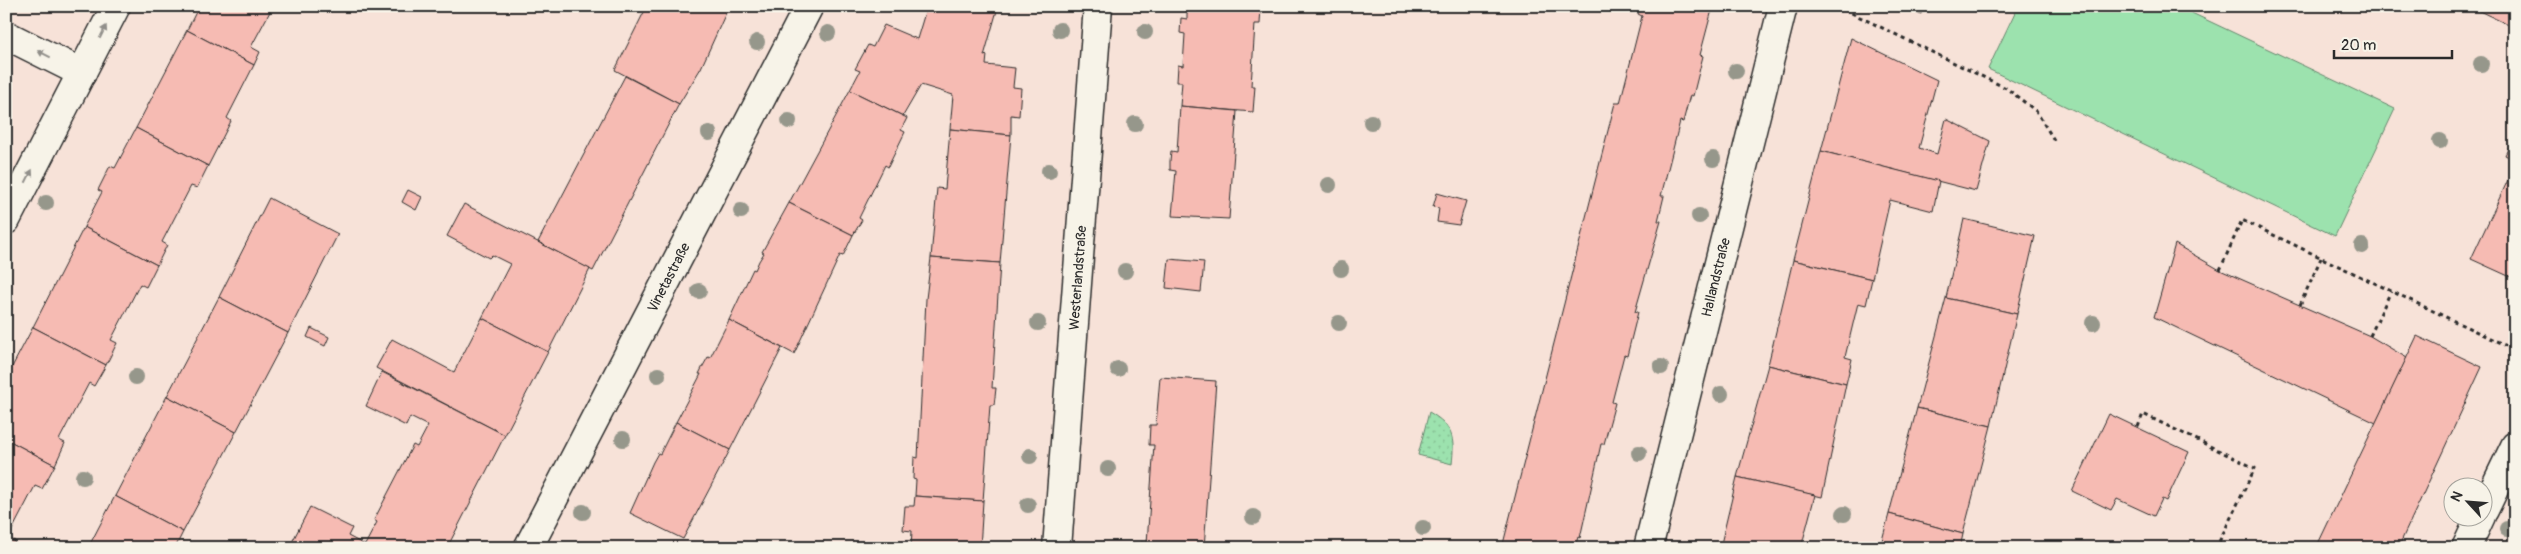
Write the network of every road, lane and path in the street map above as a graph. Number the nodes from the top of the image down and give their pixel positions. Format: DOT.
graph roads {
  1 [pos="116,6"];
  2 [pos="809,6"];
  3 [pos="1098,6"];
  4 [pos="1782,6"];
  5 [pos="1837,6"];
  6 [pos="6,35"];
  7 [pos="82,73"];
  8 [pos="2054,140"];
  9 [pos="6,220"];
  10 [pos="2321,258"];
  11 [pos="2220,270"];
  12 [pos="2391,291"];
  13 [pos="2300,305"];
  14 [pos="2370,336"];
  15 [pos="2515,350"];
  16 [pos="2138,427"];
  17 [pos="2515,446"];
  18 [pos="2494,489"];
  19 [pos="2476,526"];
  20 [pos="528,548"];
  21 [pos="1057,548"];
  22 [pos="1648,548"];
  23 [pos="2216,548"];
  24 [pos="2466,548"];
  7 -- 1 [label="street, one-way"];
  2 -- 20 [label="street, Vinetastraße"];
  3 -- 21 [label="street, Westerlandstraße"];
  4 -- 22 [label="street, Hallandstraße"];
  5 -- 8 [label="path"];
  7 -- 6 [label="street, one-way"];
  9 -- 7 [label="street, one-way"];
  10 -- 11 [label="path"];
  10 -- 12 [label="path"];
  10 -- 13 [label="path"];
  12 -- 14 [label="path"];
  12 -- 15 [label="path"];
  16 -- 23 [label="path"];
  17 -- 18 [label="street"];
  19 -- 24 [label="street"];
}
